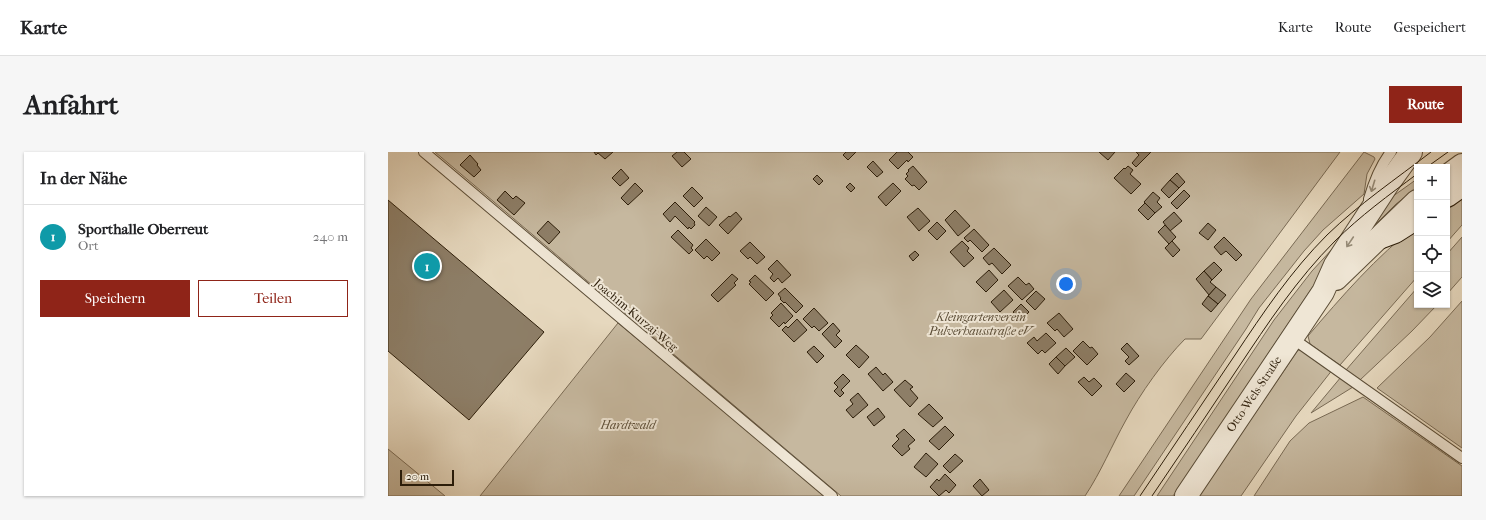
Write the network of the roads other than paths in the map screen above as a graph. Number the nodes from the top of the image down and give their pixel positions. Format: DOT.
graph roads {
  1 [pos="424,152"];
  2 [pos="1391,152"];
  3 [pos="1411,152"];
  4 [pos="1462,165"];
  5 [pos="1450,174"];
  6 [pos="1462,185"];
  7 [pos="1450,194"];
  8 [pos="1414,204"];
  9 [pos="1414,220"];
  10 [pos="1362,225"];
  11 [pos="1379,238"];
  12 [pos="1322,292"];
  13 [pos="1292,338"];
  14 [pos="1462,458"];
  15 [pos="832,496"];
  16 [pos="1186,496"];
  1 -- 15 [label="lane, Joachim-Kurzaj-Weg"];
  2 -- 10 [label="lane, one-way"];
  3 -- 10 [label="street, Otto-Wels-Straße"];
  4 -- 5 [label="street"];
  6 -- 7 [label="street"];
  8 -- 11 [label="street, Otto-Wels-Straße"];
  9 -- 11 [label="street"];
  10 -- 12 [label="street, Otto-Wels-Straße, one-way"];
  11 -- 12 [label="street, Otto-Wels-Straße"];
  12 -- 13 [label="street, Otto-Wels-Straße"];
  13 -- 14 [label="lane"];
  13 -- 16 [label="street, Otto-Wels-Straße"];
}
